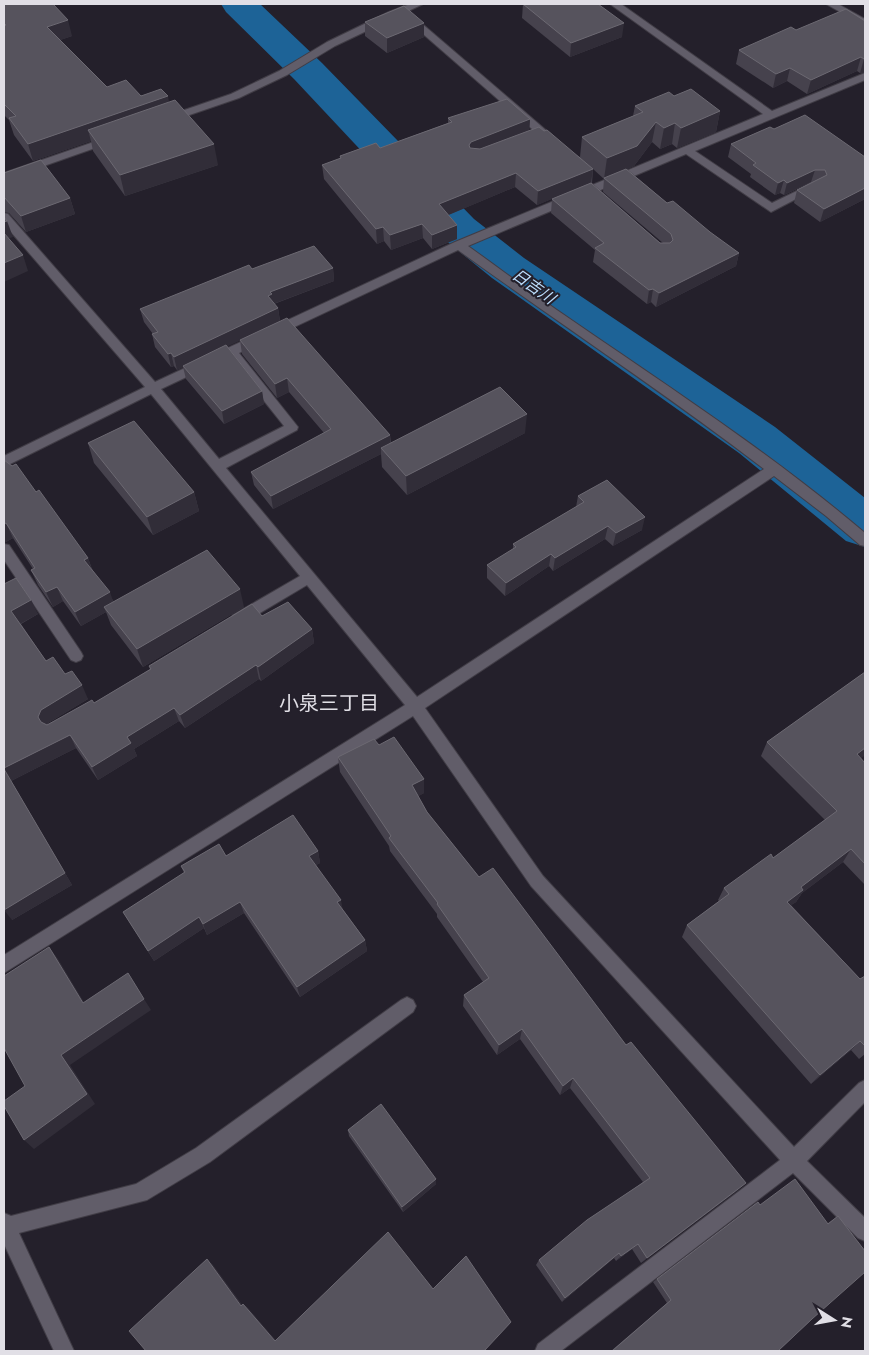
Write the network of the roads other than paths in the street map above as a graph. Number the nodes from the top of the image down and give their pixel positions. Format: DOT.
graph roads {
  1 [pos="418,4"];
  2 [pos="615,4"];
  3 [pos="831,4"];
  4 [pos="393,11"];
  5 [pos="865,23"];
  6 [pos="865,76"];
  7 [pos="771,115"];
  8 [pos="161,122"];
  9 [pos="124,135"];
  10 [pos="558,146"];
  11 [pos="687,150"];
  12 [pos="4,177"];
  13 [pos="816,186"];
  14 [pos="4,217"];
  15 [pos="459,245"];
  16 [pos="231,351"];
  17 [pos="153,388"];
  18 [pos="4,462"];
  19 [pos="218,466"];
  20 [pos="774,469"];
  21 [pos="865,541"];
  22 [pos="4,549"];
  23 [pos="309,576"];
  24 [pos="224,627"];
  25 [pos="76,656"];
  26 [pos="415,707"];
  27 [pos="4,965"];
  28 [pos="407,1006"];
  29 [pos="865,1089"];
  30 [pos="794,1161"];
  31 [pos="5,1225"];
  32 [pos="865,1231"];
  33 [pos="64,1351"];
  34 [pos="544,1351"];
  1 -- 4 [label="street"];
  2 -- 7 [label="street"];
  3 -- 5 [label="street"];
  4 -- 8 [label="street"];
  4 -- 10 [label="street"];
  6 -- 7 [label="street"];
  7 -- 11 [label="street"];
  9 -- 12 [label="street"];
  11 -- 13 [label="street"];
  11 -- 15 [label="street"];
  14 -- 17 [label="street"];
  15 -- 16 [label="street"];
  15 -- 20 [label="street"];
  16 -- 17 [label="street"];
  16 -- 19 [label="street"];
  17 -- 18 [label="street"];
  17 -- 19 [label="street"];
  19 -- 23 [label="street"];
  20 -- 21 [label="street"];
  20 -- 26 [label="street"];
  22 -- 25 [label="street"];
  23 -- 24 [label="street"];
  23 -- 26 [label="street"];
  26 -- 27 [label="street"];
  26 -- 30 [label="street"];
  28 -- 31 [label="street"];
  29 -- 30 [label="street"];
  30 -- 32 [label="street"];
  30 -- 34 [label="street"];
  31 -- 33 [label="street"];
}
